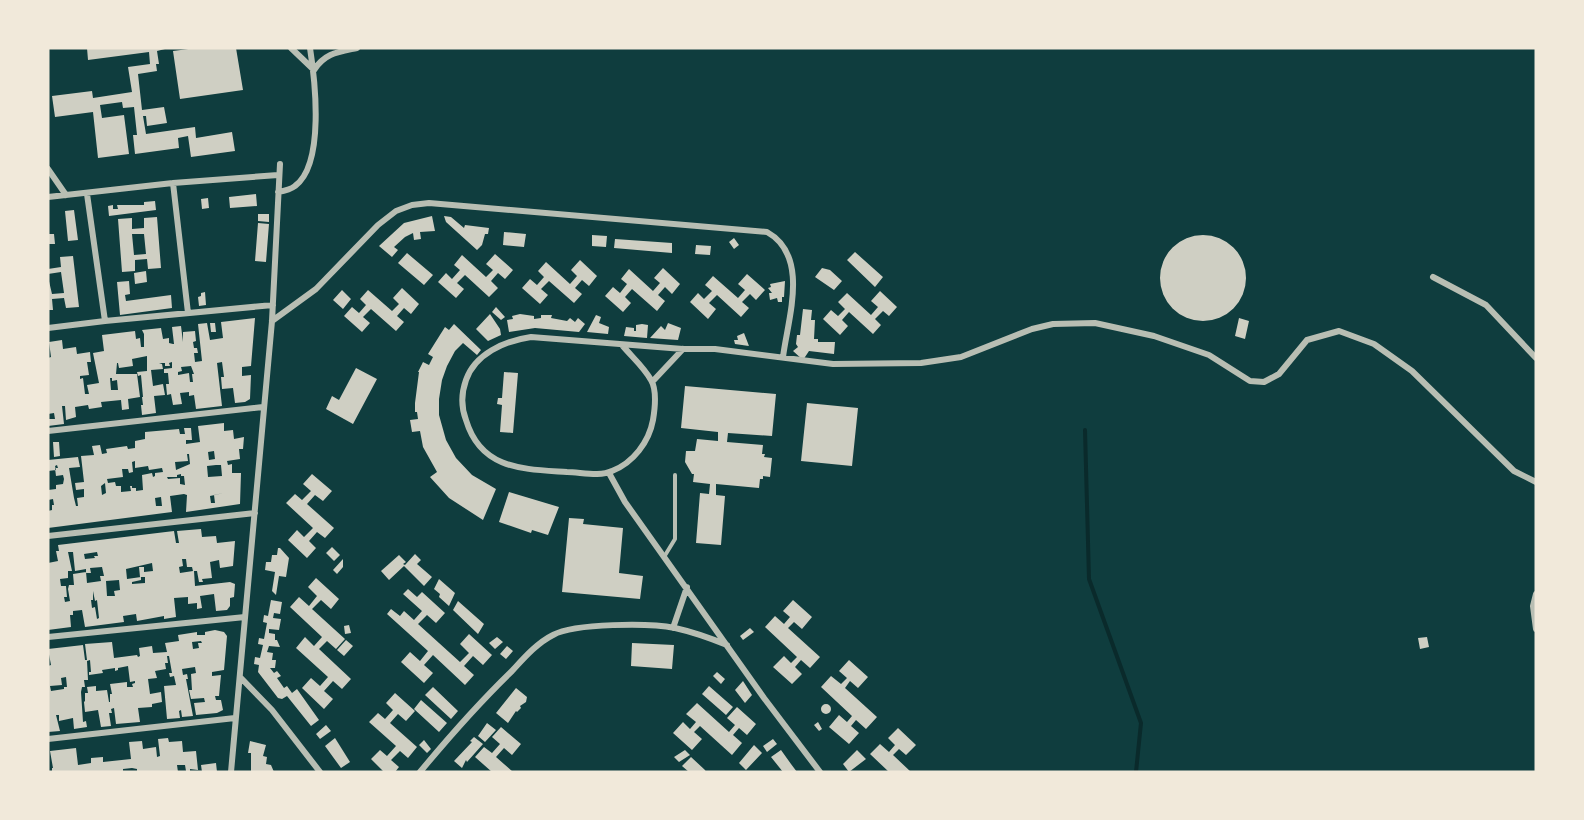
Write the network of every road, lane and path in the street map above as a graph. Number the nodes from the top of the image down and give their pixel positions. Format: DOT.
graph roads {
  1 [pos="291,48"];
  2 [pos="310,48"];
  3 [pos="357,48"];
  4 [pos="314,70"];
  5 [pos="280,164"];
  6 [pos="48,169"];
  7 [pos="278,175"];
  8 [pos="173,183"];
  9 [pos="278,192"];
  10 [pos="87,194"];
  11 [pos="66,195"];
  12 [pos="48,197"];
  13 [pos="1432,277"];
  14 [pos="273,305"];
  15 [pos="188,313"];
  16 [pos="105,321"];
  17 [pos="272,321"];
  18 [pos="48,328"];
  19 [pos="622,345"];
  20 [pos="683,349"];
  21 [pos="783,357"];
  22 [pos="1536,358"];
  23 [pos="653,381"];
  24 [pos="263,407"];
  25 [pos="48,431"];
  26 [pos="609,473"];
  27 [pos="675,475"];
  28 [pos="1536,482"];
  29 [pos="255,513"];
  30 [pos="48,536"];
  31 [pos="664,557"];
  32 [pos="687,587"];
  33 [pos="1536,594"];
  34 [pos="245,617"];
  35 [pos="673,628"];
  36 [pos="1536,629"];
  37 [pos="48,638"];
  38 [pos="727,645"];
  39 [pos="240,677"];
  40 [pos="235,718"];
  41 [pos="48,739"];
  42 [pos="231,772"];
  43 [pos="320,772"];
  44 [pos="420,772"];
  45 [pos="820,772"];
  1 -- 4 [label="street"];
  2 -- 4 [label="street"];
  3 -- 4 [label="street"];
  4 -- 9 [label="street"];
  5 -- 7 [label="street"];
  6 -- 11 [label="street"];
  7 -- 8 [label="street"];
  7 -- 9 [label="street"];
  8 -- 10 [label="street"];
  8 -- 15 [label="street"];
  9 -- 14 [label="street"];
  10 -- 11 [label="street"];
  10 -- 16 [label="street"];
  11 -- 12 [label="street"];
  13 -- 22 [label="street"];
  14 -- 15 [label="street"];
  14 -- 17 [label="street"];
  15 -- 16 [label="street"];
  16 -- 18 [label="street"];
  17 -- 21 [label="street"];
  17 -- 24 [label="street"];
  19 -- 20 [label="street"];
  19 -- 23 [label="street"];
  19 -- 26 [label="street"];
  20 -- 21 [label="street"];
  20 -- 23 [label="street"];
  21 -- 28 [label="street"];
  23 -- 26 [label="street"];
  24 -- 25 [label="street"];
  24 -- 29 [label="street"];
  26 -- 31 [label="street"];
  27 -- 31 [label="lane"];
  29 -- 30 [label="street"];
  29 -- 34 [label="street"];
  31 -- 32 [label="street"];
  32 -- 35 [label="street"];
  32 -- 38 [label="street"];
  33 -- 36 [label="street"];
  34 -- 37 [label="street"];
  34 -- 39 [label="street"];
  35 -- 38 [label="street"];
  35 -- 44 [label="street"];
  38 -- 45 [label="street"];
  39 -- 40 [label="street"];
  39 -- 43 [label="street"];
  40 -- 41 [label="street"];
  40 -- 42 [label="street"];
}
